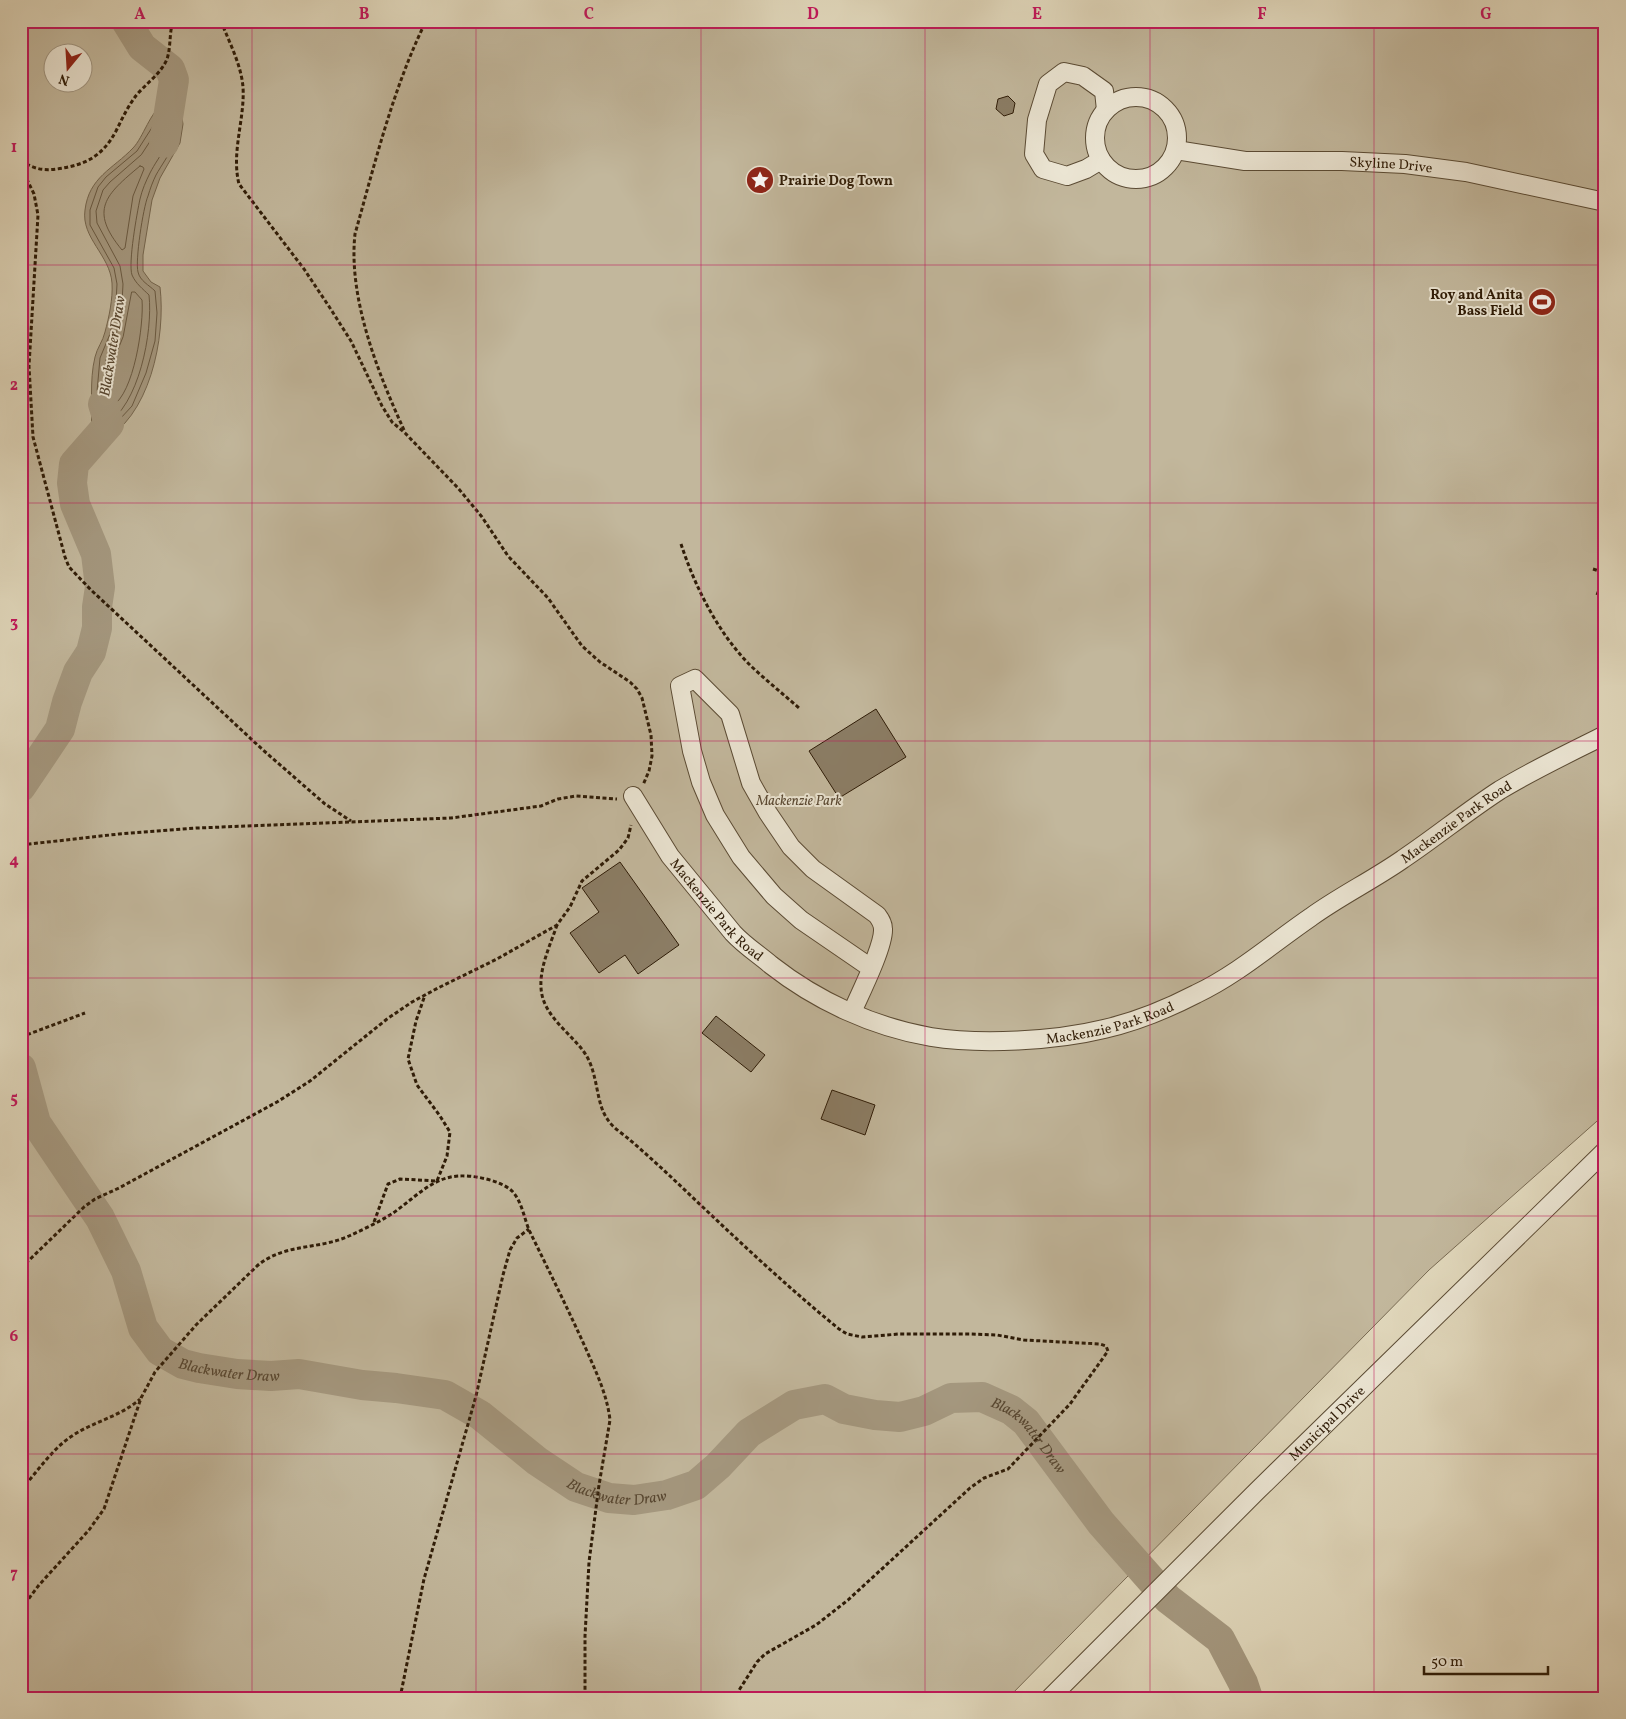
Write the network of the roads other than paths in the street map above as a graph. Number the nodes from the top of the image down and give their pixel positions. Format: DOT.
graph roads {
  1 [pos="1106,110"];
  2 [pos="1176,150"];
  3 [pos="1101,160"];
  4 [pos="1605,202"];
  5 [pos="1605,735"];
  6 [pos="633,796"];
  7 [pos="871,968"];
  8 [pos="852,1012"];
  9 [pos="1605,1151"];
  10 [pos="1050,1698"];
  1 -- 2 [label="street"];
  1 -- 3 [label="street"];
  1 -- 3 [label="street"];
  2 -- 3 [label="street"];
  2 -- 4 [label="street, Skyline Drive"];
  5 -- 8 [label="street, Mackenzie Park Road"];
  6 -- 8 [label="street, Mackenzie Park Road"];
  7 -- 7 [label="street"];
  7 -- 8 [label="street"];
  9 -- 10 [label="street, Municipal Drive"];
}
